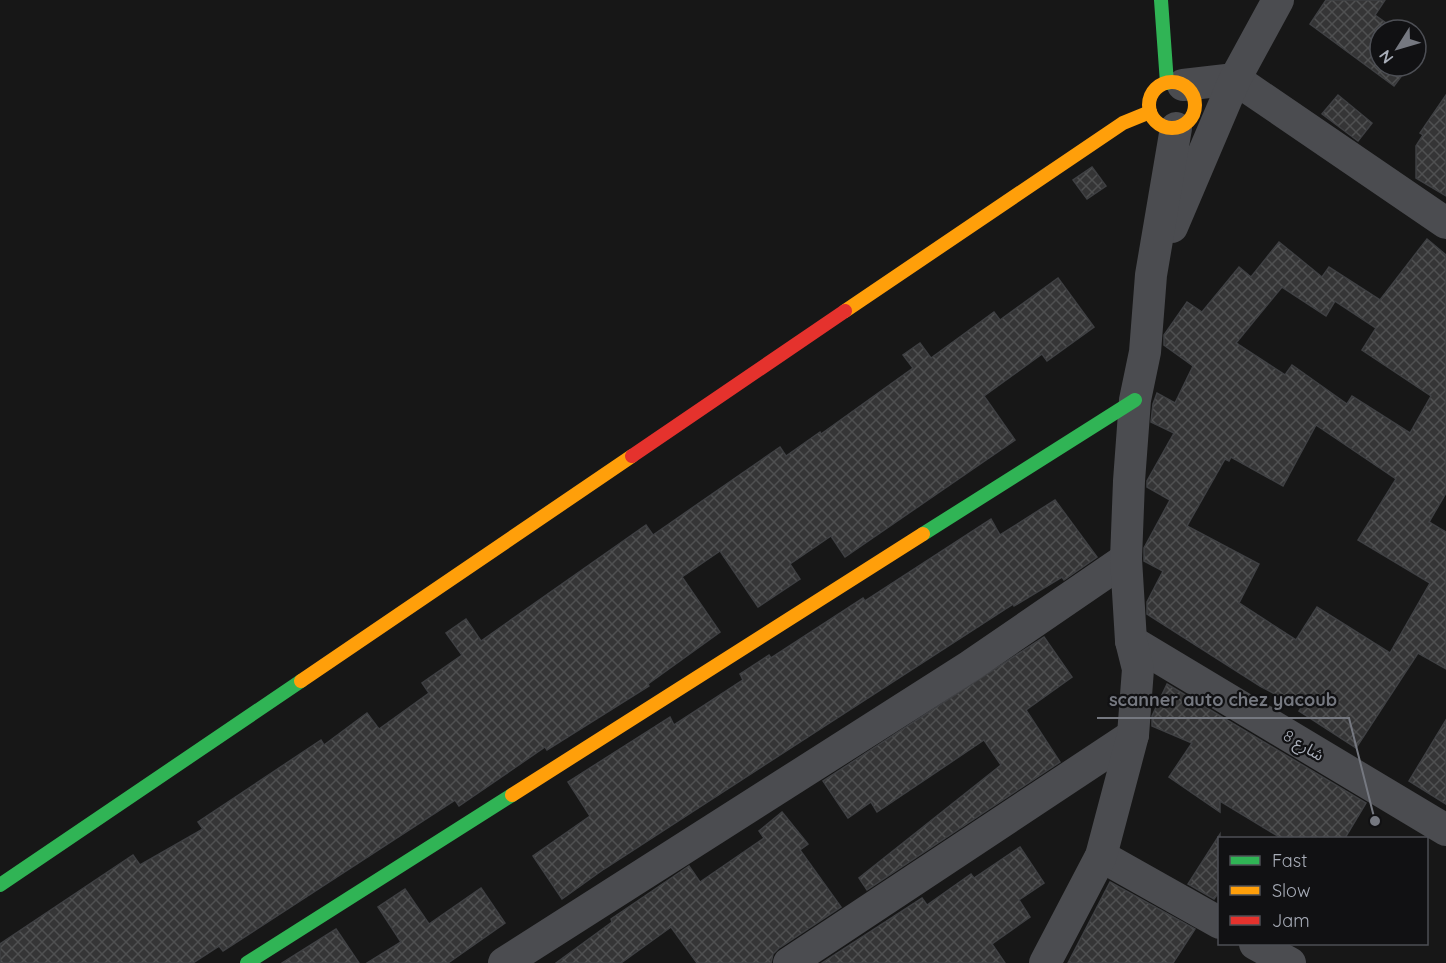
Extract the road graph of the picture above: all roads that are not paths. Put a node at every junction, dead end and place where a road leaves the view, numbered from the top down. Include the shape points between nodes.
1 (1161, 0) edge
2 (1278, 0) edge
3 (1235, 79) junction
4 (1175, 84) junction
5 (1150, 112) junction
6 (1176, 128) junction
7 (1446, 223) edge
8 (1151, 275) junction
9 (1135, 400) junction
10 (1126, 559) junction
11 (1131, 641) junction
12 (1133, 735) junction
13 (1446, 830) edge
14 (1101, 856) junction
15 (0, 885) edge
16 (1218, 922) edge
17 (1257, 945) edge
18 (247, 963) edge
19 (504, 963) edge
20 (789, 963) edge
21 (1045, 963) edge
22 (1290, 963) edge

1 - 4 street
2 - 3 street
3 - 4 street
3 - 7 street
3 - 8 street
4 - 5 street via 1154,90
4 - 6 street via 1194,97 1194,113 1184,126
5 - 6 street via 1160,126
5 - 15 street via 1114,129
6 - 8 street
8 - 9 street via 1145,352
9 - 10 street
9 - 18 street
10 - 11 street
10 - 19 street via 970,666
11 - 12 street via 1138,669
11 - 13 street, شارع 8
12 - 14 street
12 - 20 street
14 - 16 street
14 - 21 street
17 - 22 street

